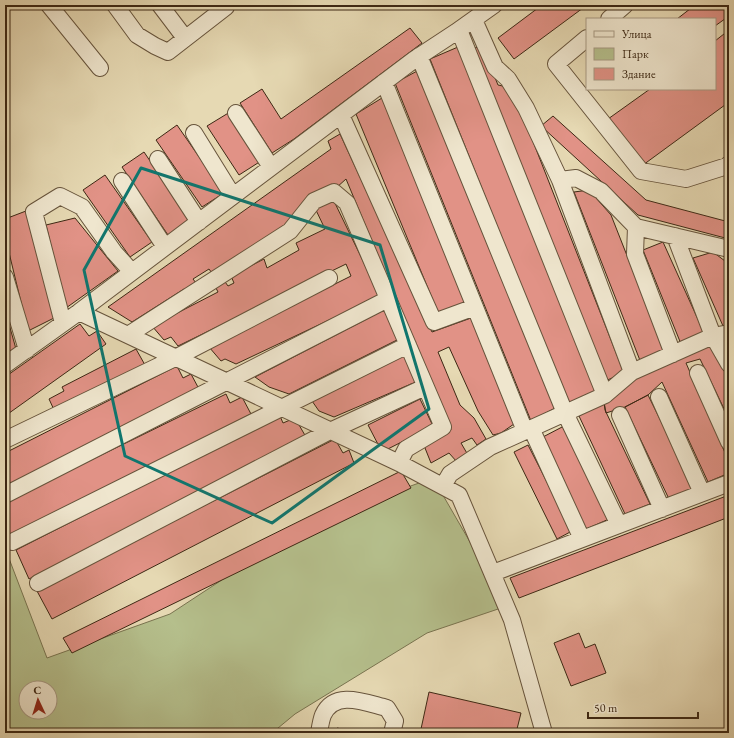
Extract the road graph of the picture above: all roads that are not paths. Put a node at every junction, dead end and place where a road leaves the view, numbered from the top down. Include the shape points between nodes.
1 (49, 5) edge
2 (115, 5) edge
3 (160, 5) edge
4 (225, 5) edge
5 (494, 5) edge
6 (625, 5) edge
7 (610, 18) edge
8 (474, 20) junction
9 (459, 30) junction
10 (186, 38) junction
11 (586, 39) edge
12 (419, 56) junction
13 (100, 68) dead end
14 (384, 82) junction
15 (236, 113) dead end
16 (341, 115) junction
17 (194, 133) dead end
18 (158, 160) dead end
19 (729, 164) edge
20 (271, 168) junction
21 (560, 180) junction
22 (122, 181) dead end
23 (234, 196) junction
24 (198, 222) junction
25 (636, 227) junction
26 (675, 236) junction
27 (165, 247) junction
28 (729, 249) edge
29 (132, 272) junction
30 (5, 277) edge
31 (329, 278) dead end
32 (388, 299) junction
33 (475, 307) junction
34 (79, 312) junction
35 (63, 324) junction
36 (729, 333) edge
37 (128, 335) junction
38 (713, 336) junction
39 (408, 345) junction
40 (26, 350) junction
41 (673, 354) junction
42 (176, 358) junction
43 (729, 364) edge
44 (5, 365) edge
45 (632, 372) junction
46 (698, 374) dead end
47 (226, 382) junction
48 (425, 387) junction
49 (605, 395) junction
50 (659, 396) dead end
51 (281, 408) junction
52 (565, 413) junction
53 (620, 416) dead end
54 (528, 430) junction
55 (330, 431) junction
56 (5, 440) edge
57 (729, 442) edge
58 (398, 463) junction
59 (729, 483) edge
60 (442, 486) junction
61 (702, 493) junction
62 (5, 495) edge
63 (662, 509) junction
64 (619, 525) junction
65 (582, 539) junction
66 (12, 542) dead end
67 (492, 573) junction
68 (38, 583) dead end
69 (319, 733) edge
70 (392, 733) edge
71 (544, 733) edge

1 - 13 lane
2 - 10 lane via 137,35 168,52
3 - 10 lane
4 - 10 lane via 226,7
5 - 8 lane
6 - 7 lane
8 - 9 lane
8 - 21 lane via 495,68 508,79 526,108
9 - 12 lane
9 - 49 lane
11 - 19 lane via 556,64 641,171 686,179
12 - 14 lane
12 - 52 lane
14 - 16 lane
14 - 33 lane
15 - 20 lane
16 - 20 lane
16 - 33 lane via 434,322
17 - 23 lane
18 - 24 lane
20 - 23 lane
21 - 25 lane via 576,178 601,191
21 - 45 lane
22 - 27 lane
23 - 24 lane
24 - 27 lane
25 - 26 lane
25 - 41 lane via 635,254
26 - 28 lane
26 - 38 lane
27 - 29 lane
29 - 34 lane
29 - 35 lane via 114,252 82,207 60,196 34,212
30 - 40 lane
31 - 42 lane
32 - 37 lane via 347,203 334,192 314,201 290,231
32 - 39 lane
32 - 47 lane
33 - 54 lane
34 - 35 lane
34 - 37 lane
35 - 40 lane
36 - 38 lane
37 - 42 lane
38 - 41 lane
38 - 43 lane
39 - 48 lane
39 - 51 lane
40 - 44 lane
41 - 45 lane
42 - 47 lane
42 - 56 lane
45 - 49 lane
46 - 57 lane
47 - 51 lane
47 - 62 lane
48 - 55 lane
48 - 58 lane via 443,427 406,449
49 - 52 lane
50 - 61 lane
51 - 55 lane
51 - 66 lane
52 - 54 lane
52 - 64 lane
53 - 63 lane
54 - 60 lane via 490,447 450,474
54 - 65 lane
55 - 58 lane
55 - 68 lane
58 - 60 lane
59 - 61 lane
60 - 67 lane via 459,495
61 - 63 lane
63 - 64 lane
64 - 65 lane
65 - 67 lane
67 - 71 lane via 512,620
69 - 70 lane via 323,714 334,702 347,699 387,708 395,722

